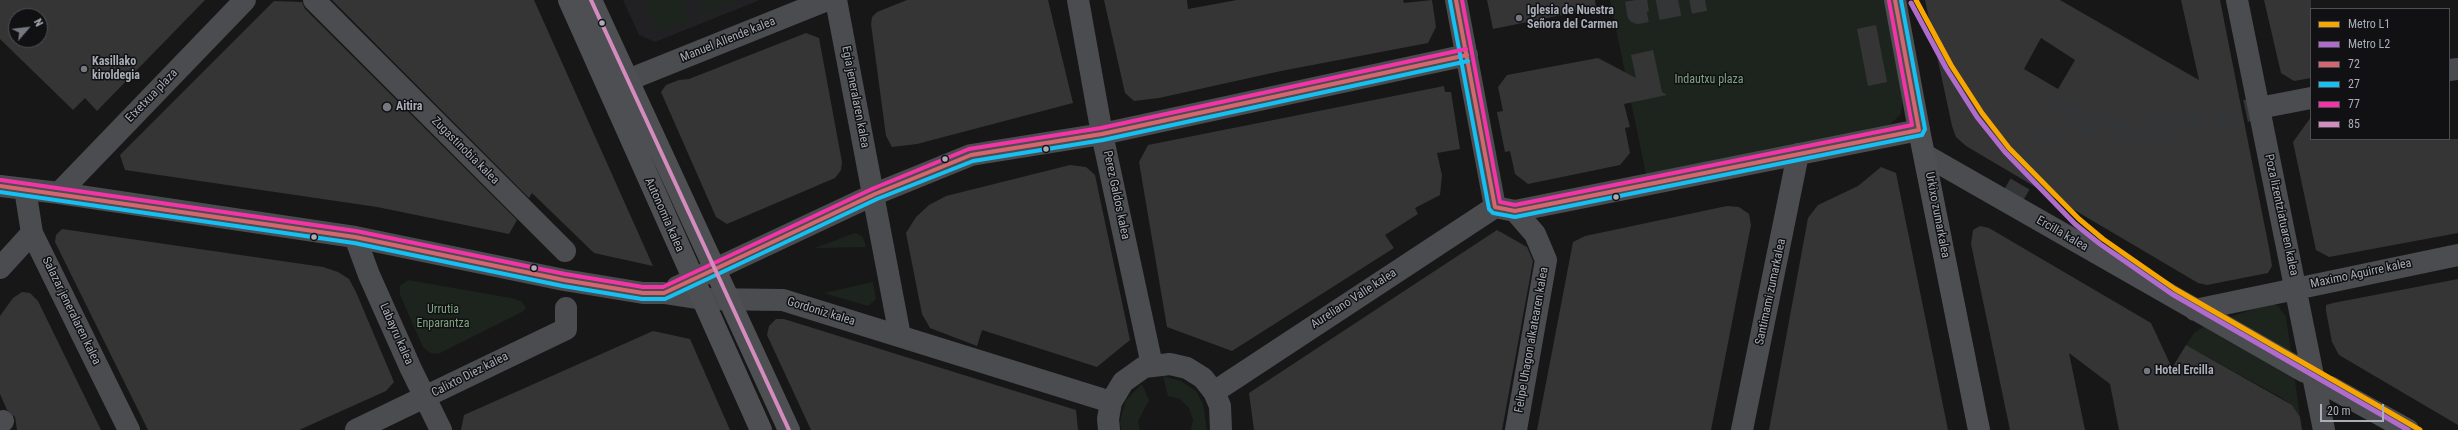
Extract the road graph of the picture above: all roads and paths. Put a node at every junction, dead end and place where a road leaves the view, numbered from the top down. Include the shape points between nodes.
1 (245, 0) edge
2 (314, 0) edge
3 (569, 0) edge
4 (591, 0) edge
5 (1078, 0) edge
6 (1456, 0) edge
7 (1895, 0) edge
8 (2237, 0) edge
9 (829, 1) edge
10 (1467, 56) junction
11 (628, 80) junction
12 (2310, 98) edge
13 (2259, 108) junction
14 (1918, 130) junction
15 (1102, 134) junction
16 (1798, 154) junction
17 (1925, 155) junction
18 (0, 186) edge
19 (24, 189) junction
20 (59, 193) junction
21 (875, 194) junction
22 (1505, 209) junction
23 (32, 234) junction
24 (355, 237) junction
25 (565, 251) dead end
26 (2458, 255) edge
27 (0, 268) edge
28 (713, 270) junction
29 (693, 279) junction
30 (2296, 287) junction
31 (664, 293) junction
32 (703, 299) junction
33 (728, 299) junction
34 (566, 308) dead end
35 (2195, 310) junction
36 (900, 336) junction
37 (1152, 365) junction
38 (2305, 372) dead end
39 (2330, 387) dead end
40 (1214, 392) junction
41 (426, 398) junction
42 (1111, 402) junction
43 (129, 430) edge
44 (356, 430) edge
45 (441, 430) edge
46 (761, 430) edge
47 (789, 430) edge
48 (1109, 430) edge
49 (1221, 430) edge
50 (1516, 430) edge
51 (1742, 430) edge
52 (1979, 430) edge
53 (2324, 430) edge
54 (2408, 430) edge

1 - 20 street, Etxetxua plaza
2 - 25 street, Zugastinobia kalea
3 - 29 main road, Autonomia kalea
4 - 11 main road, Autonomia kalea
5 - 15 street, Perez Galdos kalea
6 - 10 street
7 - 14 main road, Urkixo zumarkalea
8 - 13 street, Poza lizentziatuaren kalea
9 - 11 street, Manuel Allende kalea
9 - 21 street, Egia jeneralaren kalea
10 - 15 street
10 - 22 street
11 - 28 main road, Autonomia kalea
12 - 13 street
13 - 30 street, Poza lizentziatuaren kalea
14 - 16 street
14 - 17 main road, Urkixo zumarkalea
15 - 21 street via 970,155
15 - 37 street, Perez Galdos kalea
16 - 22 street
16 - 51 street, Santimami zumarkalea
17 - 35 street, Ercilla kalea
17 - 52 main road, Urkixo zumarkalea
18 - 19 street, Gordoniz kalea
19 - 20 street, Gordoniz kalea
19 - 23 street, Salazar jeneralaren kalea
20 - 24 street, Gordoniz kalea
21 - 28 street
21 - 36 street, Egia jeneralaren kalea
22 - 40 street, Aureliano Valle kalea
22 - 50 street, Felipe Uhagon alkatearen kalea via 1535,234 1546,260
23 - 27 street
23 - 43 street, Salazar jeneralaren kalea
24 - 31 street, Gordoniz kalea via 564,280 643,293
24 - 41 street, Labayru kalea via 369,275
26 - 30 street, Maximo Aguirre kalea
28 - 29 street
28 - 33 main road, Autonomia kalea
29 - 31 street
29 - 32 main road, Autonomia kalea
30 - 35 street, Maximo Aguirre kalea
30 - 53 street, Poza lizentziatuaren kalea
31 - 32 street, Gordoniz kalea
32 - 33 street, Gordoniz kalea
32 - 46 main road, Autonomia kalea
33 - 36 street, Gordoniz kalea via 783,300
33 - 47 main road, Autonomia kalea
34 - 41 street, Calixto Diez kalea via 566,329
35 - 38 street, Ercilla kalea
36 - 42 street, Gordoniz kalea
37 - 40 street via 1170,364 1187,368 1203,378
37 - 42 street via 1127,378
39 - 54 street
40 - 49 street via 1220,406
41 - 44 street, Calixto Diez kalea
41 - 45 street, Labayru kalea
42 - 48 street

